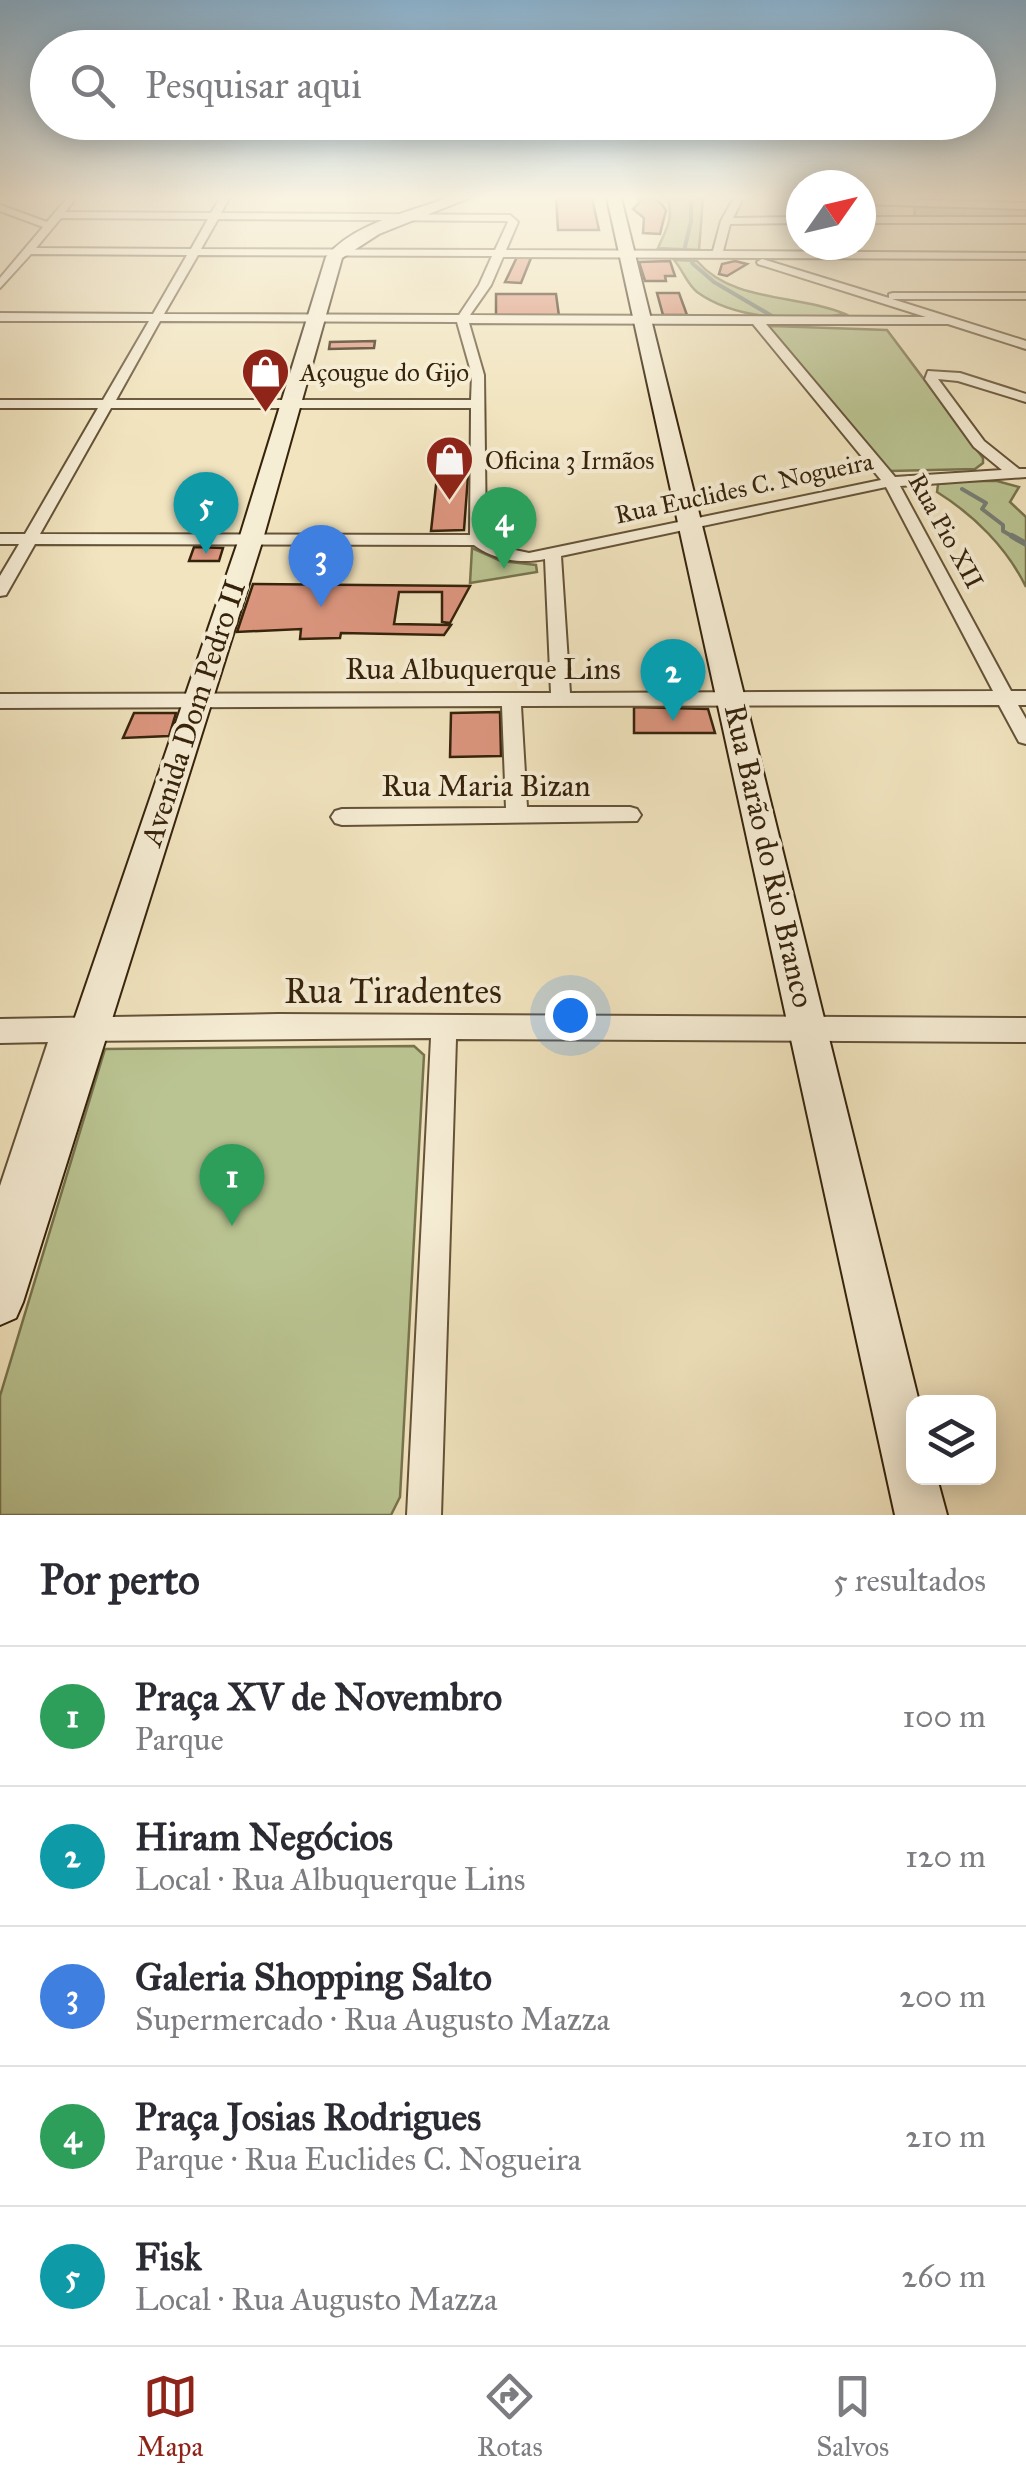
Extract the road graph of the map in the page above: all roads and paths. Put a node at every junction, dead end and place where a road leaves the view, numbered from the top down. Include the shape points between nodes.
1 (184, 269) edge
2 (332, 269) edge
3 (492, 269) edge
4 (629, 269) edge
5 (783, 269) edge
6 (873, 296) junction
7 (1026, 296) edge
8 (0, 316) edge
9 (157, 318) junction
10 (643, 319) junction
11 (315, 320) junction
12 (462, 320) junction
13 (757, 321) junction
14 (947, 321) junction
15 (1026, 345) edge
16 (1026, 398) edge
17 (289, 403) junction
18 (0, 404) edge
19 (107, 404) junction
20 (479, 404) junction
21 (1021, 473) edge
22 (891, 482) junction
23 (693, 524) junction
24 (0, 539) edge
25 (32, 539) junction
26 (251, 539) junction
27 (478, 540) junction
28 (553, 554) junction
29 (0, 590) edge
30 (562, 698) junction
31 (733, 698) junction
32 (1016, 698) edge
33 (511, 699) junction
34 (0, 701) edge
35 (196, 703) junction
36 (1026, 737) edge
37 (517, 814) junction
38 (630, 815) dead end
39 (342, 817) dead end
40 (444, 1026) junction
41 (809, 1030) junction
42 (1026, 1030) edge
43 (0, 1032) edge
44 (75, 1032) junction
45 (0, 1228) edge
46 (0, 1302) edge
47 (424, 1515) edge
48 (921, 1515) edge

1 - 9 street
2 - 11 main road, Avenida Dom Pedro II
3 - 12 street
4 - 10 main road, Rua Barão do Rio Branco
5 - 6 street
6 - 7 street
6 - 14 street
8 - 9 street
9 - 11 street
9 - 19 street
10 - 12 street
10 - 13 street
10 - 23 main road, Rua Barão do Rio Branco
11 - 12 street
11 - 17 main road, Avenida Dom Pedro II
12 - 20 street
13 - 14 street
13 - 22 street, Rua Pio XII
14 - 15 street
16 - 21 street via 960,377 931,379 979,444
17 - 19 street
17 - 20 street
17 - 26 main road, Avenida Dom Pedro II
18 - 19 street
19 - 25 street
20 - 27 street
21 - 22 street, Rua Euclides C. Nogueira
22 - 23 street, Rua Euclides C. Nogueira
22 - 32 street, Rua Pio XII
23 - 28 street, Rua Euclides C. Nogueira
23 - 31 main road, Rua Barão do Rio Branco
24 - 25 street, Rua Euclides C. Nogueira
25 - 26 street, Rua Euclides C. Nogueira
25 - 29 street
26 - 27 street, Rua Euclides C. Nogueira
26 - 35 main road, Avenida Dom Pedro II
27 - 28 street, Rua Euclides C. Nogueira via 506,555
28 - 30 street
30 - 31 street, Rua Albuquerque Lins
30 - 33 street, Rua Albuquerque Lins
31 - 32 street, Rua Albuquerque Lins
31 - 41 main road, Rua Barão do Rio Branco
32 - 36 street, Rua Pio XII
33 - 35 street, Rua Albuquerque Lins
33 - 37 street
34 - 35 street, Rua Albuquerque Lins
35 - 44 main road, Avenida Dom Pedro II
37 - 38 street, Rua Maria Bizan
37 - 39 street, Rua Maria Bizan
40 - 41 street, Rua Tiradentes
40 - 44 street, Rua Tiradentes
40 - 47 street
41 - 42 street, Rua Tiradentes
41 - 48 main road, Rua Barão do Rio Branco
43 - 44 street, Rua Tiradentes
44 - 45 street
44 - 46 main road, Avenida Dom Pedro II

